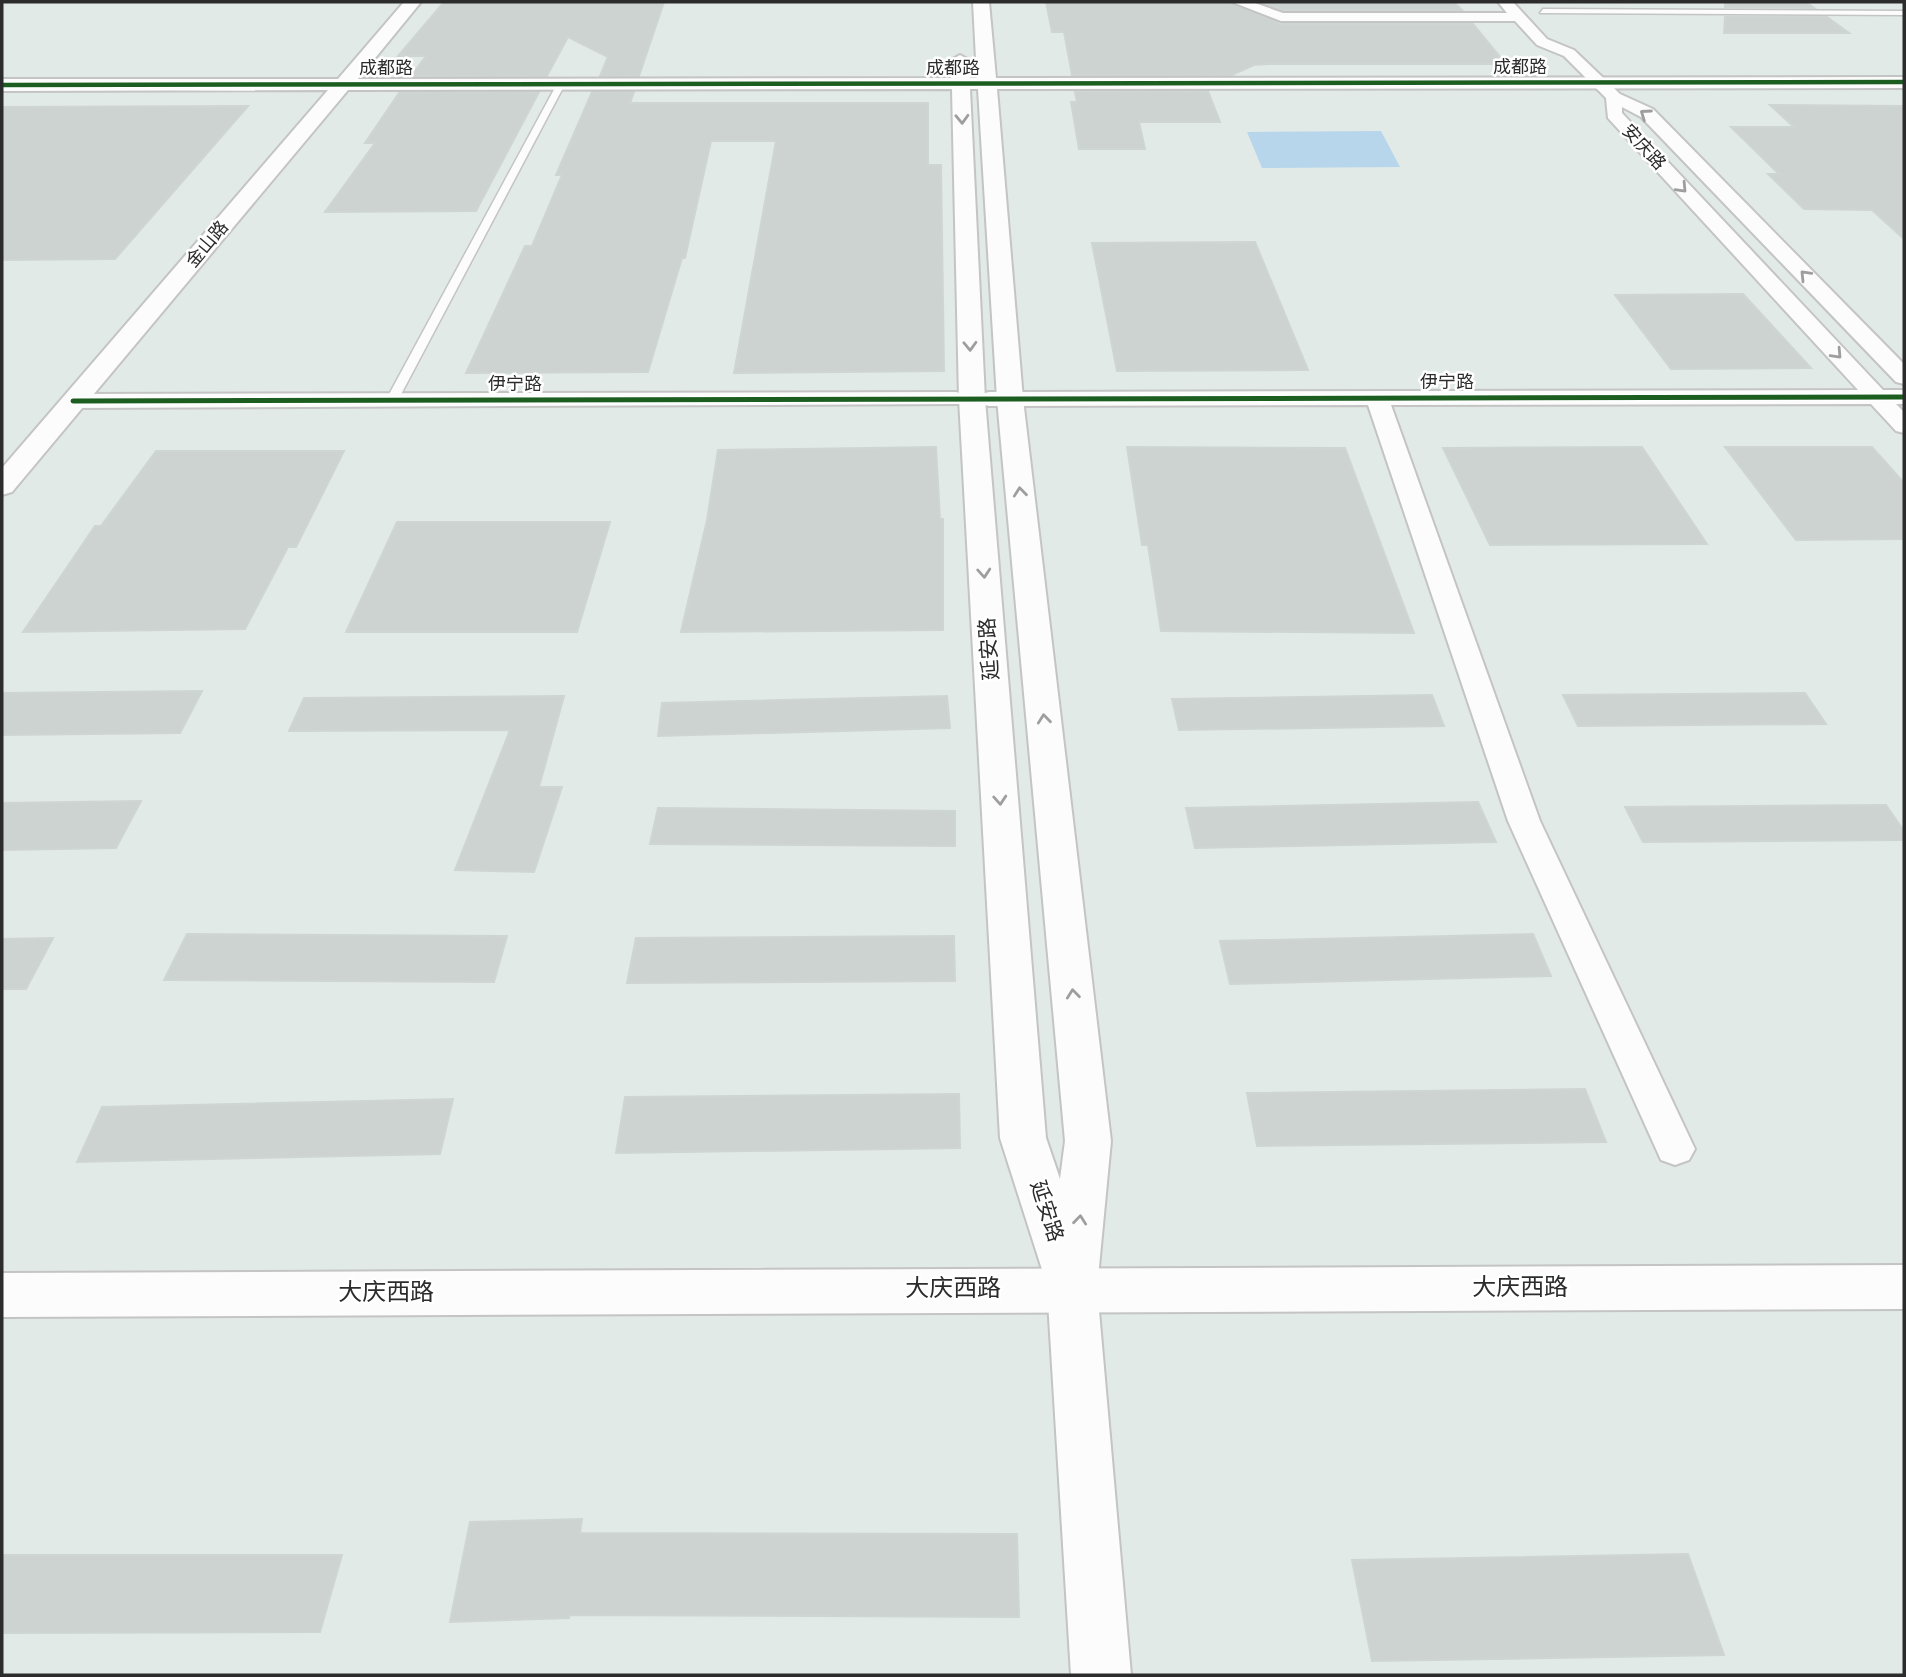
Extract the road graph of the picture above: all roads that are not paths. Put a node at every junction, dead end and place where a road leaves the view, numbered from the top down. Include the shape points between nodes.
1 (413, 2) edge
2 (958, 2) edge
3 (981, 2) edge
4 (1239, 2) edge
5 (1505, 2) edge
6 (1539, 6) edge
7 (1904, 13) edge
8 (1519, 17) junction
9 (1569, 53) junction
10 (1599, 82) junction
11 (1904, 82) edge
12 (344, 84) junction
13 (561, 84) junction
14 (974, 84) junction
15 (2, 85) edge
16 (1614, 97) junction
17 (1904, 377) edge
18 (1877, 397) junction
19 (1904, 397) edge
20 (1377, 398) junction
21 (956, 399) dead end
22 (999, 399) junction
23 (392, 400) junction
24 (73, 401) junction
25 (1904, 426) edge
26 (2, 486) edge
27 (1675, 1149) dead end
28 (1904, 1286) edge
29 (1072, 1288) junction
30 (2, 1295) edge
31 (1101, 1675) edge

1 - 12 street, 金山路
2 - 14 street, 延安路
3 - 14 street, 延安路
4 - 8 street via 1281,17
5 - 8 street
6 - 7 lane
6 - 9 street via 1573,41
8 - 9 street via 1542,42
9 - 10 street
10 - 11 street, 成都路
10 - 14 street, 成都路
10 - 16 street
12 - 13 street, 成都路
12 - 15 street, 成都路
12 - 24 street, 金山路
13 - 14 street, 成都路
13 - 23 lane
14 - 22 street, 延安路
14 -> 29 street, 延安路 via 972,399 1023,1138
17 -> 16 street, 安庆路 via 1647,113
16 -> 18 street, 安庆路 via 1614,114
18 - 19 street, 伊宁路
18 - 20 street, 伊宁路
18 - 25 street, 安庆路
20 - 22 street, 伊宁路
20 - 27 street via 1524,821
21 - 23 street, 伊宁路
29 -> 22 street, 延安路 via 1088,1141
23 - 24 street, 伊宁路
24 - 26 street, 金山路
28 - 29 street, 大庆西路
29 - 30 street, 大庆西路
29 - 31 street, 延安路

